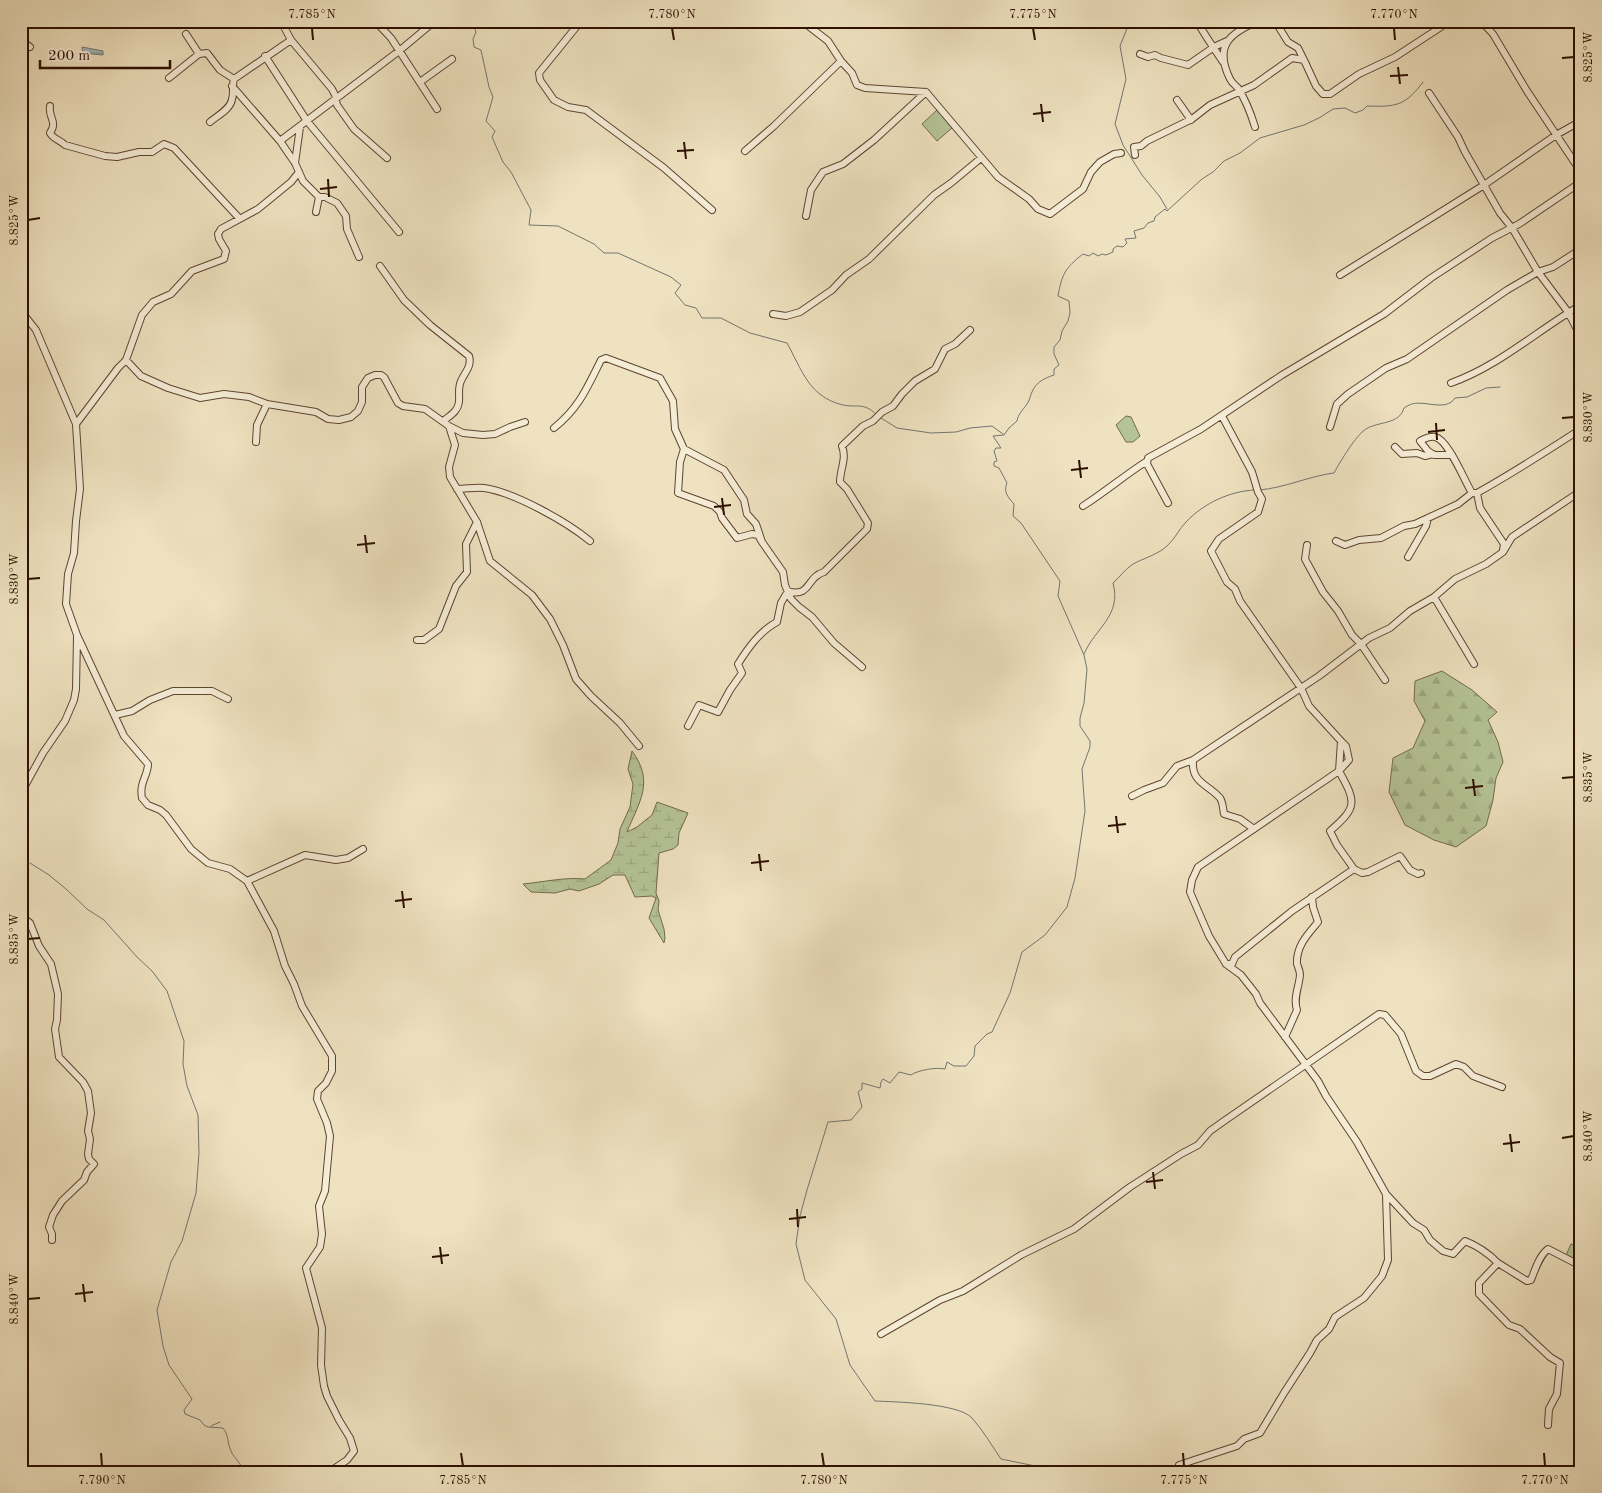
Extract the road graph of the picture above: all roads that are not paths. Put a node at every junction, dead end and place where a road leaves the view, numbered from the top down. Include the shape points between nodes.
1 (281, 21) edge
2 (375, 21) edge
3 (435, 21) edge
4 (581, 21) edge
5 (802, 21) edge
6 (1197, 21) edge
7 (1259, 21) edge
8 (1275, 21) edge
9 (1450, 21) edge
10 (1481, 21) edge
11 (186, 34) dead end
12 (21, 40) edge
13 (290, 40) junction
14 (1227, 41) junction
15 (30, 47) dead end
16 (1214, 47) junction
17 (399, 51) junction
18 (199, 54) junction
19 (1140, 54) dead end
20 (265, 56) junction
21 (452, 59) dead end
22 (1304, 60) junction
23 (841, 61) junction
24 (1226, 66) junction
25 (169, 78) dead end
26 (420, 82) junction
27 (233, 83) junction
28 (926, 92) junction
29 (1240, 92) junction
30 (1429, 93) dead end
31 (335, 100) junction
32 (1177, 100) dead end
33 (50, 106) dead end
34 (436, 109) dead end
35 (1191, 120) junction
36 (308, 121) junction
37 (1581, 121) edge
38 (210, 122) dead end
39 (300, 127) junction
40 (1255, 127) dead end
41 (1556, 136) junction
42 (280, 141) junction
43 (746, 151) dead end
44 (1122, 154) dead end
45 (1135, 155) dead end
46 (387, 158) dead end
47 (981, 158) junction
48 (295, 163) junction
49 (299, 172) junction
50 (1581, 172) edge
51 (1581, 182) edge
52 (1484, 185) junction
53 (319, 197) junction
54 (712, 210) dead end
55 (316, 212) dead end
56 (806, 216) dead end
57 (239, 218) junction
58 (1512, 228) junction
59 (399, 232) dead end
60 (1581, 249) edge
61 (359, 257) dead end
62 (380, 266) dead end
63 (1538, 272) junction
64 (1340, 275) dead end
65 (1581, 305) edge
66 (21, 311) edge
67 (1568, 312) junction
68 (773, 314) dead end
69 (970, 330) dead end
70 (1581, 337) edge
71 (126, 360) junction
72 (1451, 382) dead end
73 (267, 404) junction
74 (1222, 416) junction
75 (443, 421) junction
76 (526, 422) dead end
77 (76, 424) junction
78 (449, 426) junction
79 (1330, 427) dead end
80 (554, 428) dead end
81 (1581, 429) edge
82 (256, 442) dead end
83 (1395, 447) dead end
84 (684, 449) junction
85 (1433, 454) junction
86 (1452, 455) junction
87 (1147, 461) junction
88 (457, 489) junction
89 (1581, 491) edge
90 (1475, 493) junction
91 (1168, 503) dead end
92 (1083, 506) dead end
93 (1428, 518) junction
94 (477, 522) junction
95 (590, 541) dead end
96 (1336, 541) dead end
97 (762, 542) junction
98 (1307, 545) dead end
99 (1503, 552) junction
100 (1408, 556) dead end
101 (788, 591) junction
102 (1434, 597) junction
103 (77, 635) junction
104 (416, 640) dead end
105 (1361, 644) junction
106 (1474, 664) dead end
107 (862, 667) dead end
108 (1385, 680) dead end
109 (1302, 688) junction
110 (228, 699) dead end
111 (114, 715) junction
112 (688, 726) dead end
113 (639, 746) dead end
114 (1192, 760) junction
115 (1339, 771) junction
116 (21, 793) edge
117 (1132, 796) dead end
118 (1254, 829) junction
119 (363, 849) dead end
120 (1354, 869) junction
121 (1421, 873) dead end
122 (247, 881) junction
123 (1312, 897) junction
124 (21, 916) edge
125 (1226, 964) junction
126 (1284, 1038) junction
127 (1304, 1065) junction
128 (1502, 1087) dead end
129 (1386, 1194) junction
130 (52, 1240) dead end
131 (1498, 1263) junction
132 (1581, 1266) edge
133 (881, 1334) dead end
134 (1548, 1424) dead end
135 (1179, 1465) dead end
136 (329, 1472) edge

1 - 13 street
2 - 17 street via 392,38
3 - 17 street
4 - 54 street via 539,73 540,80 554,100 568,107 586,110 664,168
5 - 23 street via 828,40
6 - 16 street
7 - 14 street via 1244,27
8 - 22 street
9 - 22 street via 1330,94 1323,94 1316,86
10 - 41 street via 1493,34
11 - 18 street
12 - 15 street
13 - 20 street
13 - 31 street via 332,89
14 - 16 street
14 - 24 street via 1223,52
16 - 19 street via 1188,65 1155,54 1148,57
16 - 24 street
17 - 26 street
17 - 31 street
18 - 25 street
18 - 27 street via 207,53
20 - 27 street
20 - 36 street
21 - 26 street
22 - 29 street via 1292,58
23 - 28 street via 857,85 865,88
23 - 43 street
24 - 29 street via 1231,81
26 - 34 street
27 - 38 street via 230,106
27 - 42 street
28 - 47 street
28 - 56 street via 843,164 823,172 811,190
29 - 35 street via 1210,105
29 - 40 street
30 - 52 street
31 - 36 street
31 - 46 street via 354,129
32 - 35 street
33 - 57 street via 49,113 54,122 50,133 65,145 117,157 152,152 164,144 174,148
35 - 45 street via 1134,148
36 - 39 street
36 - 59 street
37 - 41 street
39 - 42 street
39 - 48 street
41 - 50 street
41 - 52 street
42 - 48 street
44 - 47 street via 1114,154 1100,162 1083,189 1050,214 1038,209 998,178
47 - 68 street via 934,195 832,290 800,312 786,316
48 - 49 street
49 - 53 street
49 - 57 street via 258,210
51 - 58 street
52 - 58 street
52 - 64 street
53 - 55 street
53 - 61 street via 337,203 346,216 347,229
57 - 71 street via 218,234 226,252 224,259 192,271 171,294 153,302 142,316
58 - 63 street
58 - 74 street via 1431,278 1384,314 1282,375
60 - 63 street via 1553,267
62 - 75 street via 404,300 469,356 468,370 460,381 460,403 455,412
63 - 67 street
63 - 79 street via 1348,394 1338,404
65 - 67 street
66 - 77 street via 36,330
67 - 70 street
67 - 72 street via 1485,367
69 - 101 street via 945,349 935,369 915,381 893,406 863,426 842,446 844,466 840,482 868,523 867,529 824,572 817,574 805,591
71 - 73 street via 141,376 200,398 224,394 249,397
71 - 77 street
73 - 75 street via 316,412 328,419 351,417 362,402 362,387 368,378 381,375 398,403 425,409
73 - 82 street via 256,425
74 - 87 street
74 - 109 street via 1252,472 1262,499 1258,512 1219,539 1211,551 1227,582
75 - 78 street
76 - 78 street via 495,434 483,435 463,433
77 - 103 street via 80,489 66,604
78 - 88 street via 455,445 449,467 450,477
80 - 84 street via 579,403 601,360 606,358 660,378 673,400 675,429
81 - 90 street
83 - 85 street via 1402,454
84 - 97 street via 724,470 744,500 747,514 756,524
84 - 97 street via 678,493 714,506 737,538 752,534 758,535
85 - 86 street
85 - 86 street via 1420,441 1435,437
86 - 90 street via 1466,484
87 - 91 street
87 - 92 street
88 - 94 street
88 - 95 street via 482,488 504,493 552,516
89 - 99 street via 1512,537
90 - 93 street
90 - 99 street via 1480,508 1504,544
93 - 96 street via 1381,538 1345,545
93 - 100 street
94 - 104 street via 466,544 467,572 456,586 439,630 424,640
94 - 113 street via 490,561 532,595 550,619 576,679
97 - 101 street via 783,572
98 - 105 street via 1306,559 1323,592 1352,636
99 - 102 street via 1455,579
101 - 107 street via 791,599 812,617 834,644
101 - 112 street via 781,603 777,622 746,650 738,664 742,673 718,712 699,705
102 - 105 street
102 - 106 street
103 - 111 street
103 - 116 street via 74,700 65,721
105 - 108 street
105 - 109 street
109 - 114 street
109 - 115 street via 1309,706 1341,742
110 - 111 street via 212,691 173,691 132,711
111 - 122 street via 124,736 148,764 148,772 142,781 142,798 166,815 191,849 208,863 230,868
114 - 117 street via 1178,766 1163,783
114 - 118 street via 1197,779 1221,799 1224,814 1240,819
115 - 118 street
115 - 120 street via 1351,793 1352,805 1343,820 1330,831
118 - 125 street via 1198,867 1192,880 1190,892 1209,936
119 - 122 street via 348,858 336,860 305,855
120 - 121 street via 1368,872 1400,856 1410,870
120 - 123 street
122 - 136 street via 274,931 302,1006 332,1056 332,1071 318,1091 317,1099 330,1136 325,1191 319,1206 322,1234 320,1247 306,1268 322,1328 320,1365 324,1386 354,1451
123 - 125 street via 1235,957 1232,964
123 - 126 street via 1318,922 1300,945 1297,1010
124 - 130 street via 30,923 51,964 58,994 55,1029 59,1057 83,1082 88,1091 91,1113 88,1154 94,1164 53,1215 49,1227
125 - 126 street via 1256,994
126 - 127 street
127 - 128 street via 1379,1014 1385,1015 1401,1034 1416,1071 1424,1076 1456,1064 1473,1076
127 - 129 street via 1357,1142
127 - 133 street via 1210,1131 1198,1145 1130,1187 1074,1229
129 - 131 street via 1443,1251 1453,1254 1465,1241
129 - 135 street via 1388,1260 1382,1276 1364,1298 1335,1317 1329,1329 1316,1340 1260,1433 1244,1439 1237,1446
131 - 132 street via 1527,1281 1531,1280 1544,1251 1548,1249
131 - 134 street via 1479,1283 1479,1294 1508,1325 1520,1329 1560,1364 1557,1394 1549,1409

